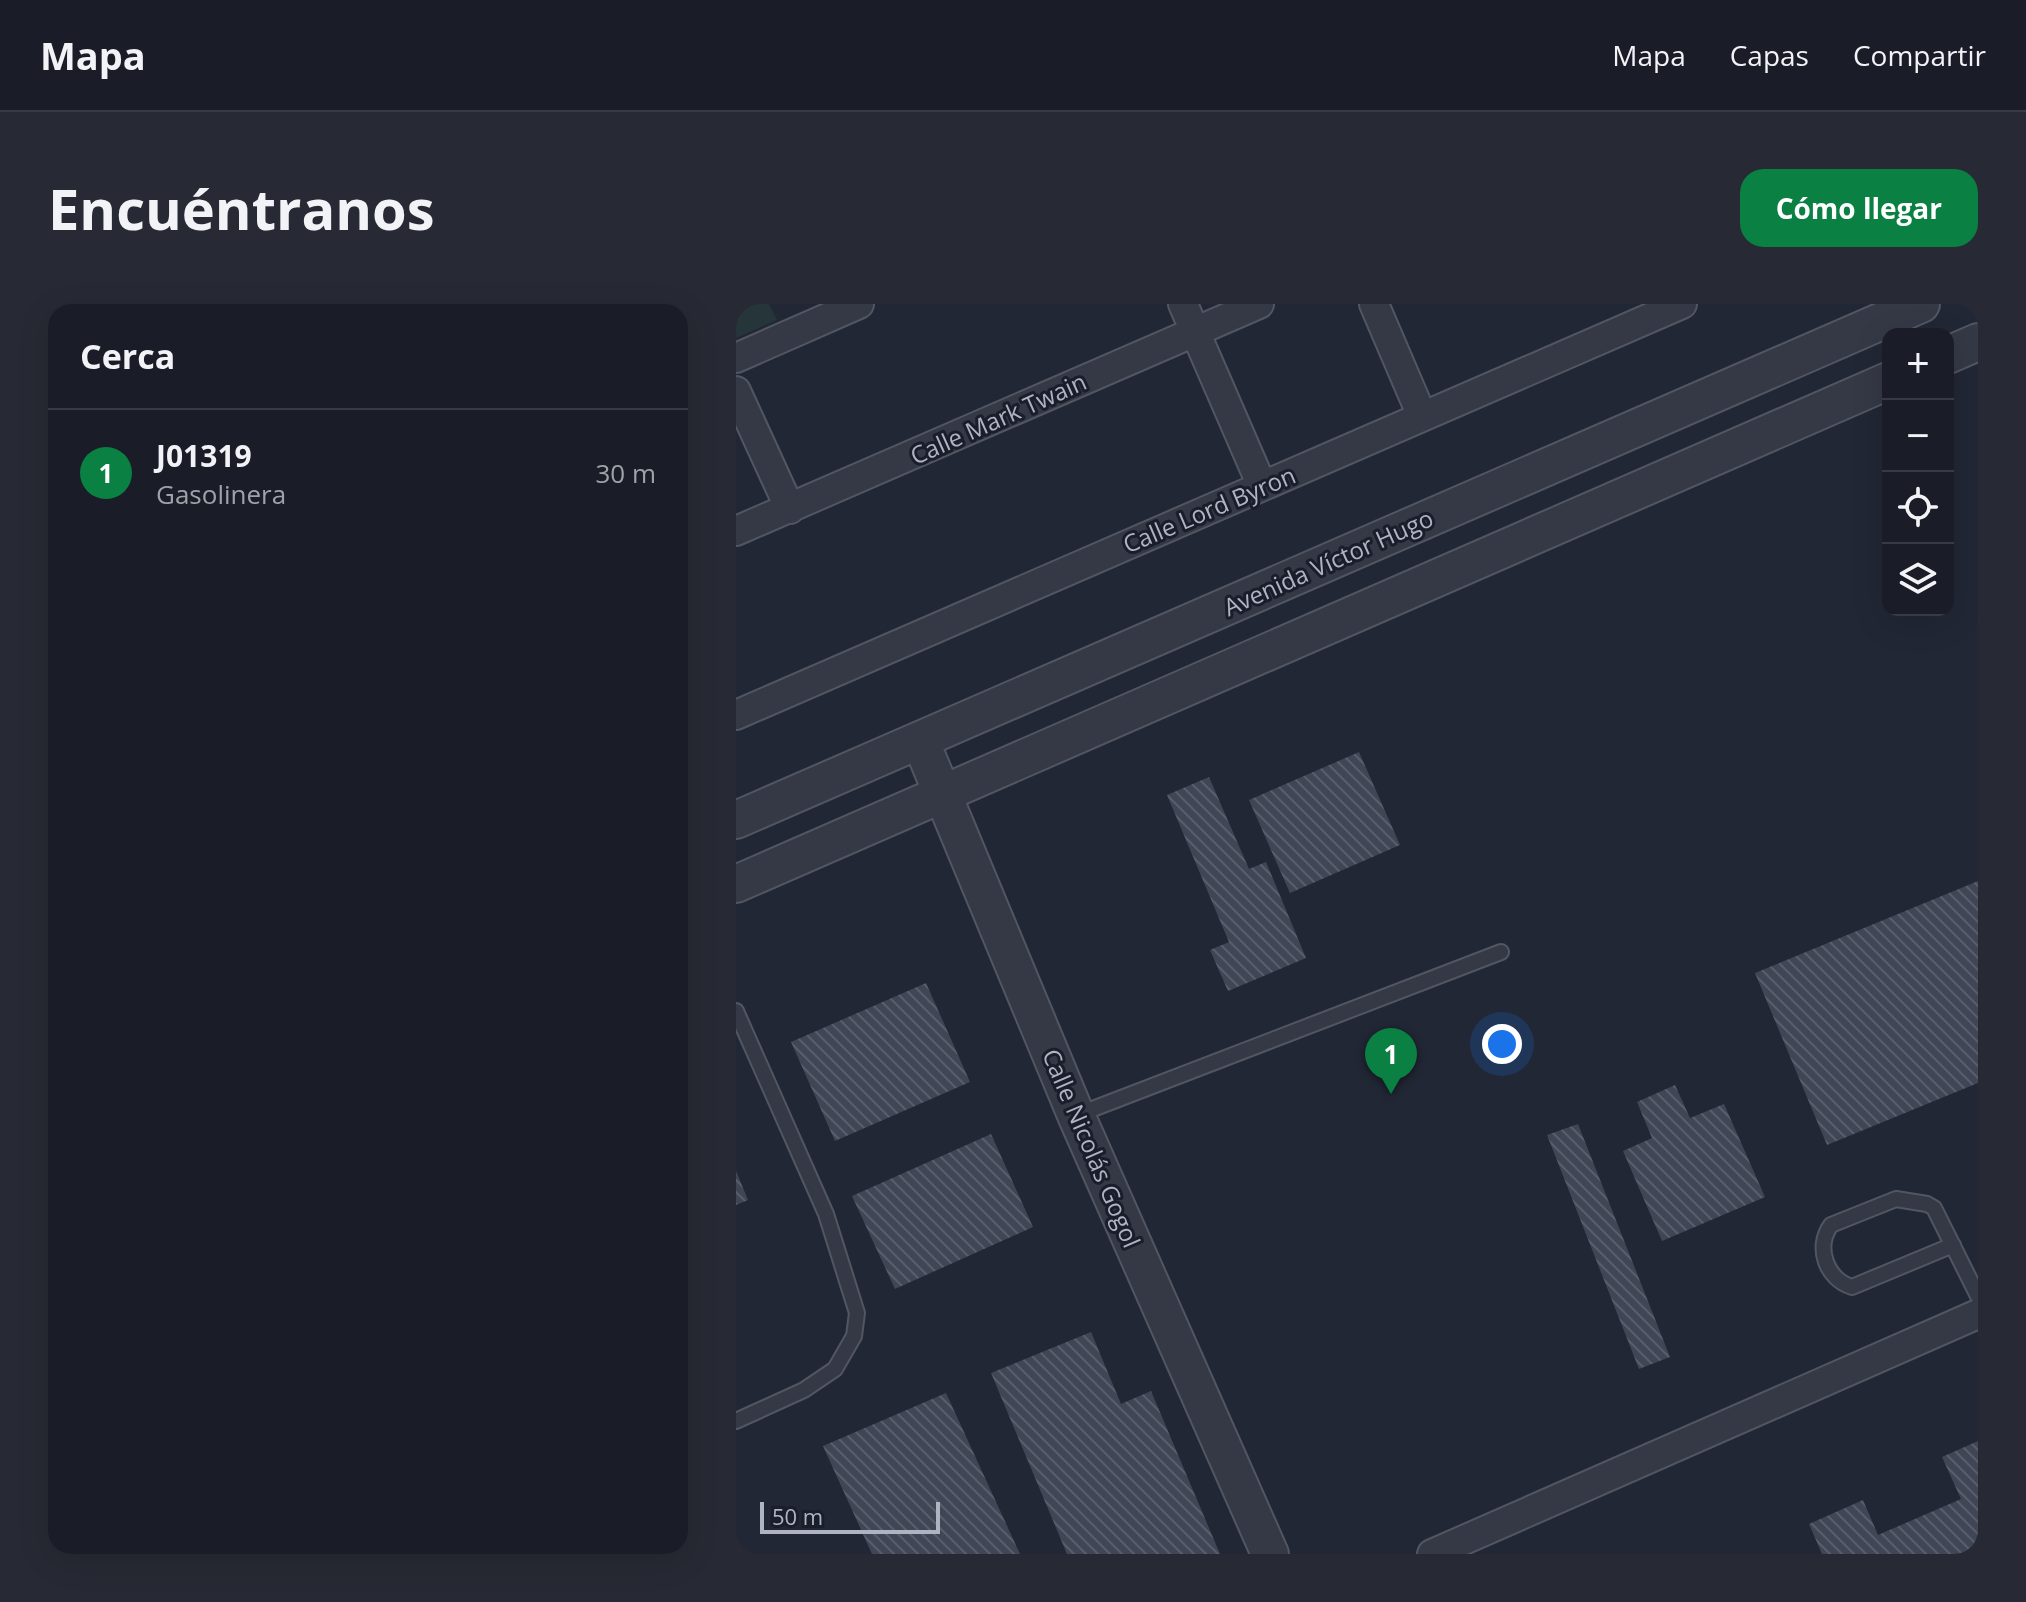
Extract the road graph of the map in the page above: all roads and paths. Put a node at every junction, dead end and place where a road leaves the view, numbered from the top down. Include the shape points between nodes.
1 (859, 304) edge
2 (1183, 304) edge
3 (1259, 304) edge
4 (1374, 304) edge
5 (1682, 304) edge
6 (1921, 304) edge
7 (1195, 332) junction
8 (1978, 342) edge
9 (1954, 352) edge
10 (736, 358) edge
11 (1882, 384) edge
12 (736, 391) edge
13 (1422, 416) junction
14 (1262, 486) junction
15 (790, 509) junction
16 (736, 531) edge
17 (736, 715) edge
18 (920, 740) junction
19 (942, 795) junction
20 (736, 820) edge
21 (736, 884) edge
22 (1501, 952) dead end
23 (736, 1011) edge
24 (1076, 1115) junction
25 (1953, 1245) junction
26 (1978, 1296) edge
27 (1978, 1314) edge
28 (736, 1421) edge
29 (1270, 1554) edge
30 (1432, 1554) edge

1 - 10 street
2 - 7 street
3 - 7 street, Calle Mark Twain
4 - 13 street
5 - 13 street, Calle Lord Byron
6 - 18 street, Avenida Víctor Hugo
7 - 14 street
7 - 15 street, Calle Mark Twain
8 - 9 street
11 - 19 street
12 - 15 street
13 - 14 street, Calle Lord Byron
14 - 17 street, Calle Lord Byron
15 - 16 street, Calle Mark Twain
18 - 19 street, Calle Nicolás Gogol
18 - 20 street, Avenida Víctor Hugo
19 - 21 street
19 - 24 street, Calle Nicolás Gogol
22 - 24 lane
23 - 28 lane via 826,1214 857,1313 854,1336 835,1369 804,1390
24 - 29 street, Calle Nicolás Gogol
25 - 25 lane via 1934,1208 1912,1199 1896,1199 1831,1225 1823,1242 1833,1275 1852,1287
25 - 26 lane
27 - 30 street

